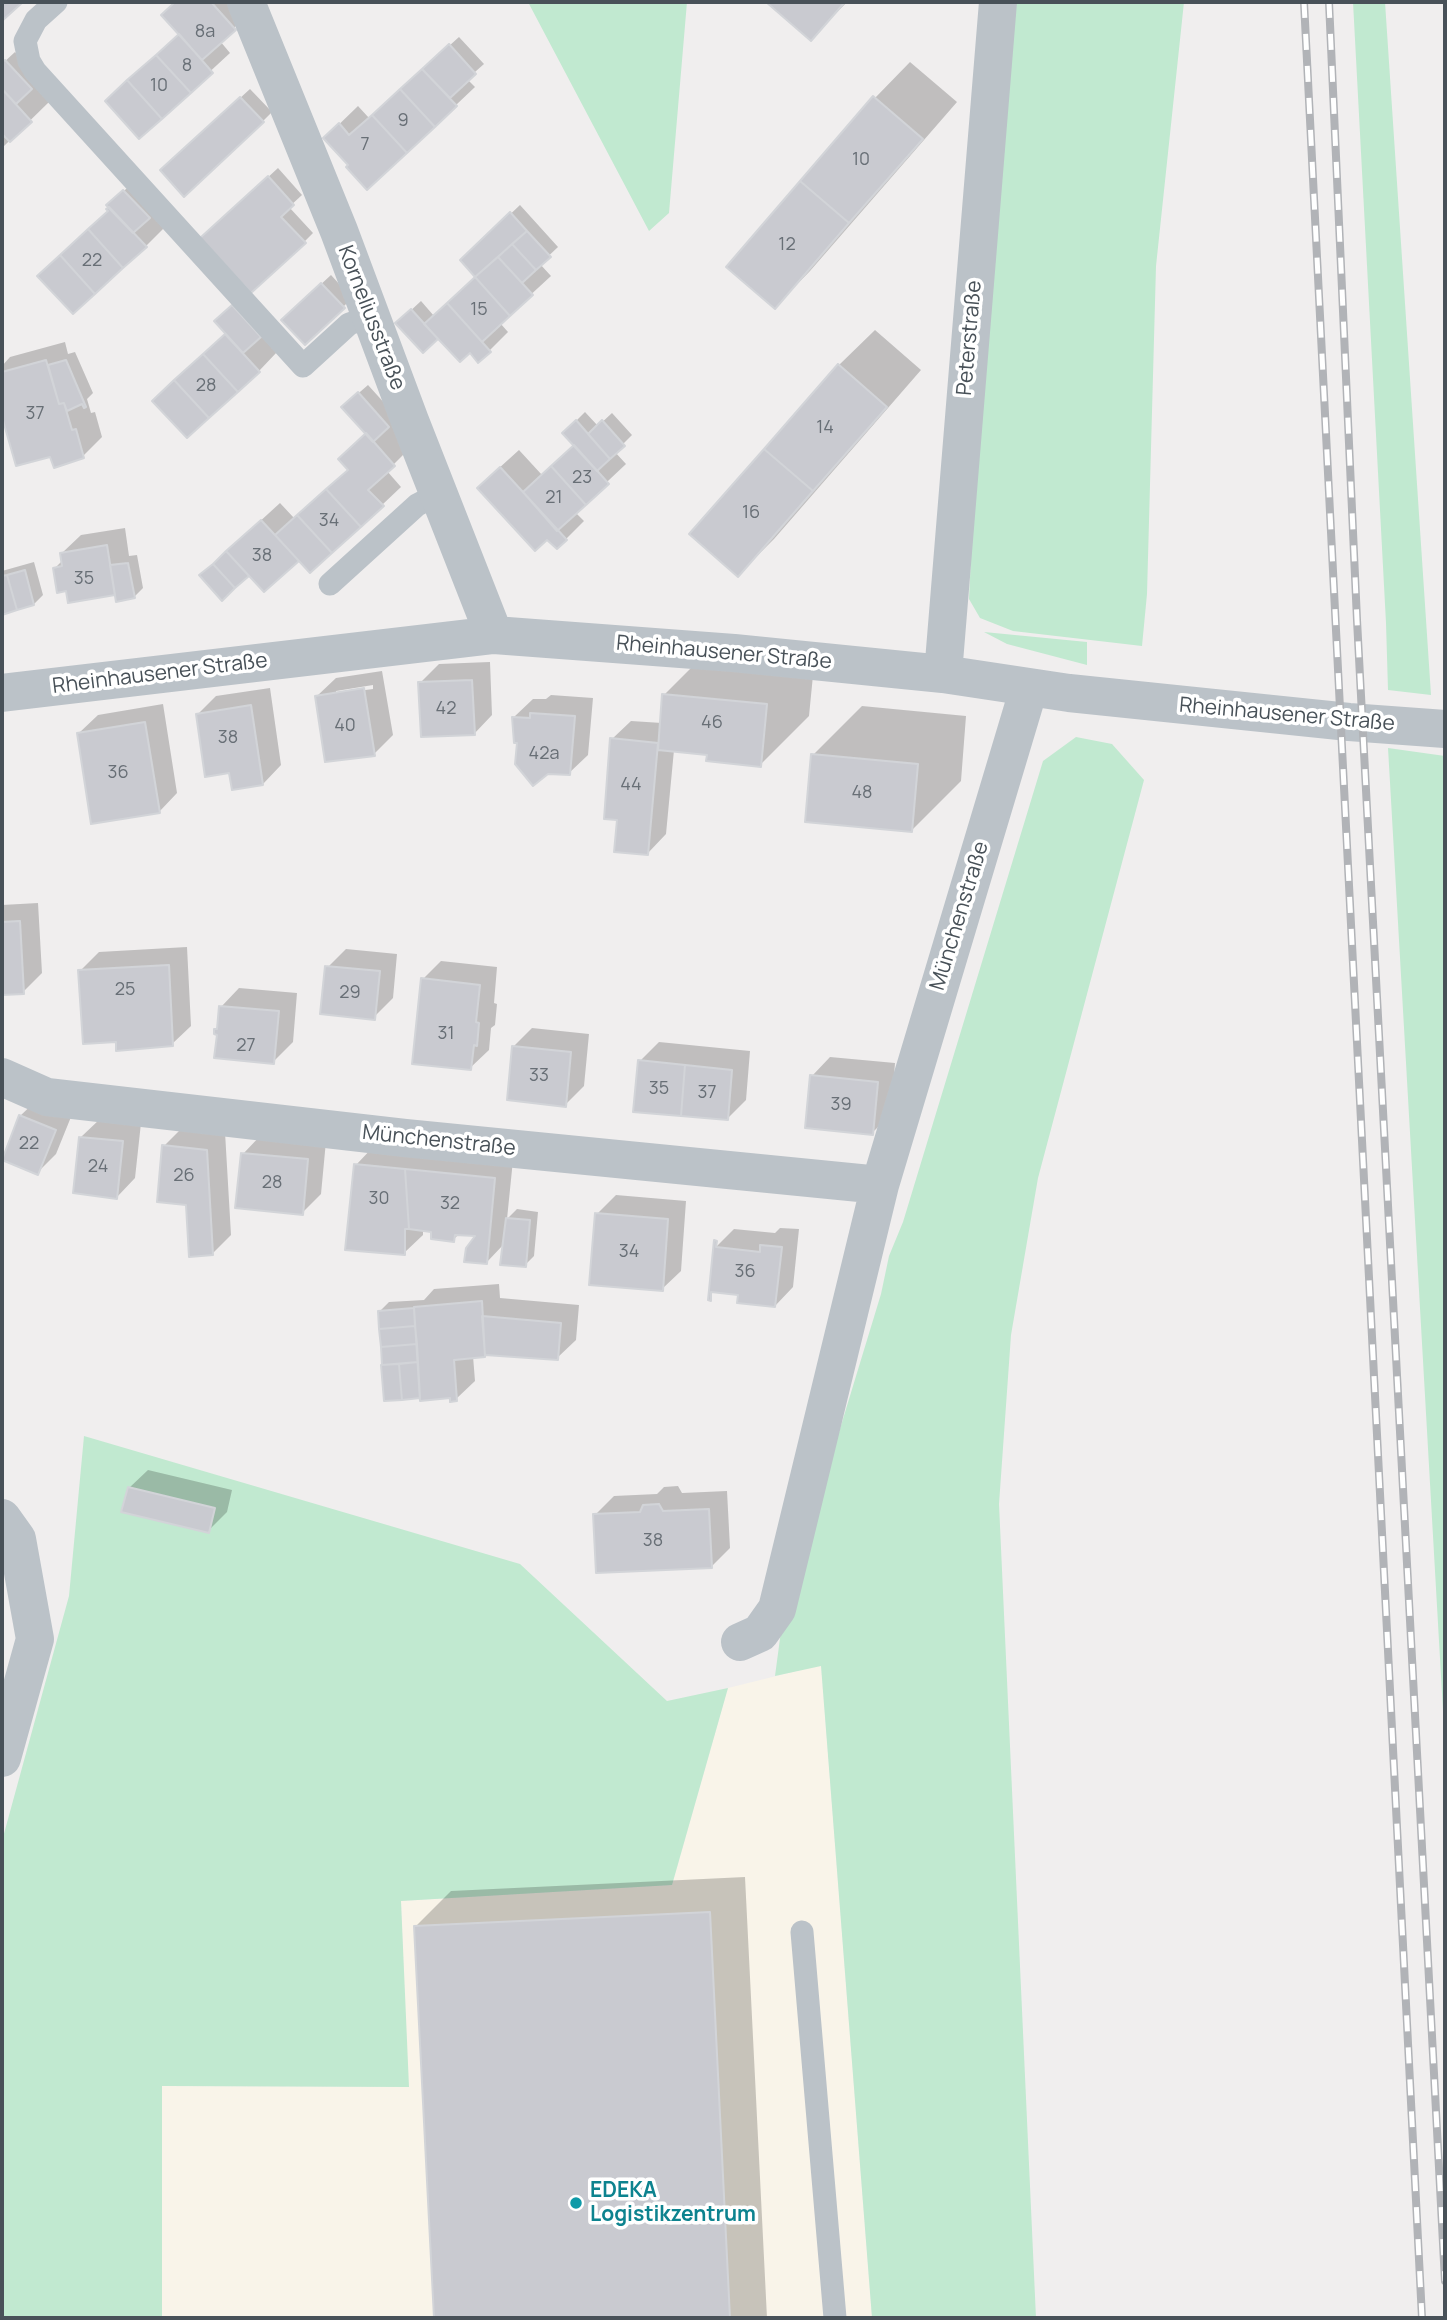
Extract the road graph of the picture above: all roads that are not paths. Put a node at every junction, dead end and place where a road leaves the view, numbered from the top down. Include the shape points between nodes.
1 (56, 2) edge
2 (246, 2) edge
3 (998, 2) edge
4 (372, 316) junction
5 (438, 494) junction
6 (330, 584) dead end
7 (494, 635) junction
8 (943, 674) junction
9 (1029, 688) junction
10 (2, 693) edge
11 (1445, 729) edge
12 (2, 1077) edge
13 (880, 1185) junction
14 (2, 1518) edge
15 (740, 1642) dead end
16 (2, 1758) edge
17 (802, 1932) dead end
18 (835, 2318) edge

1 - 4 lane via 36,20 25,41 35,71 303,366 349,324
2 - 4 street, Korneliusstraße
3 - 8 street, Peterstraße
4 - 5 street, Korneliusstraße
5 - 6 lane via 417,505
5 - 7 street, Korneliusstraße
7 - 8 street, Rheinhausener Straße
7 - 10 street, Rheinhausener Straße
8 - 9 street, Rheinhausener Straße
9 - 11 street, Rheinhausener Straße
9 - 13 street, Münchenstraße
12 - 13 street, Münchenstraße via 47,1097
13 - 15 street, Münchenstraße via 777,1609 760,1633
14 - 16 street via 17,1539 36,1639
17 - 18 lane

